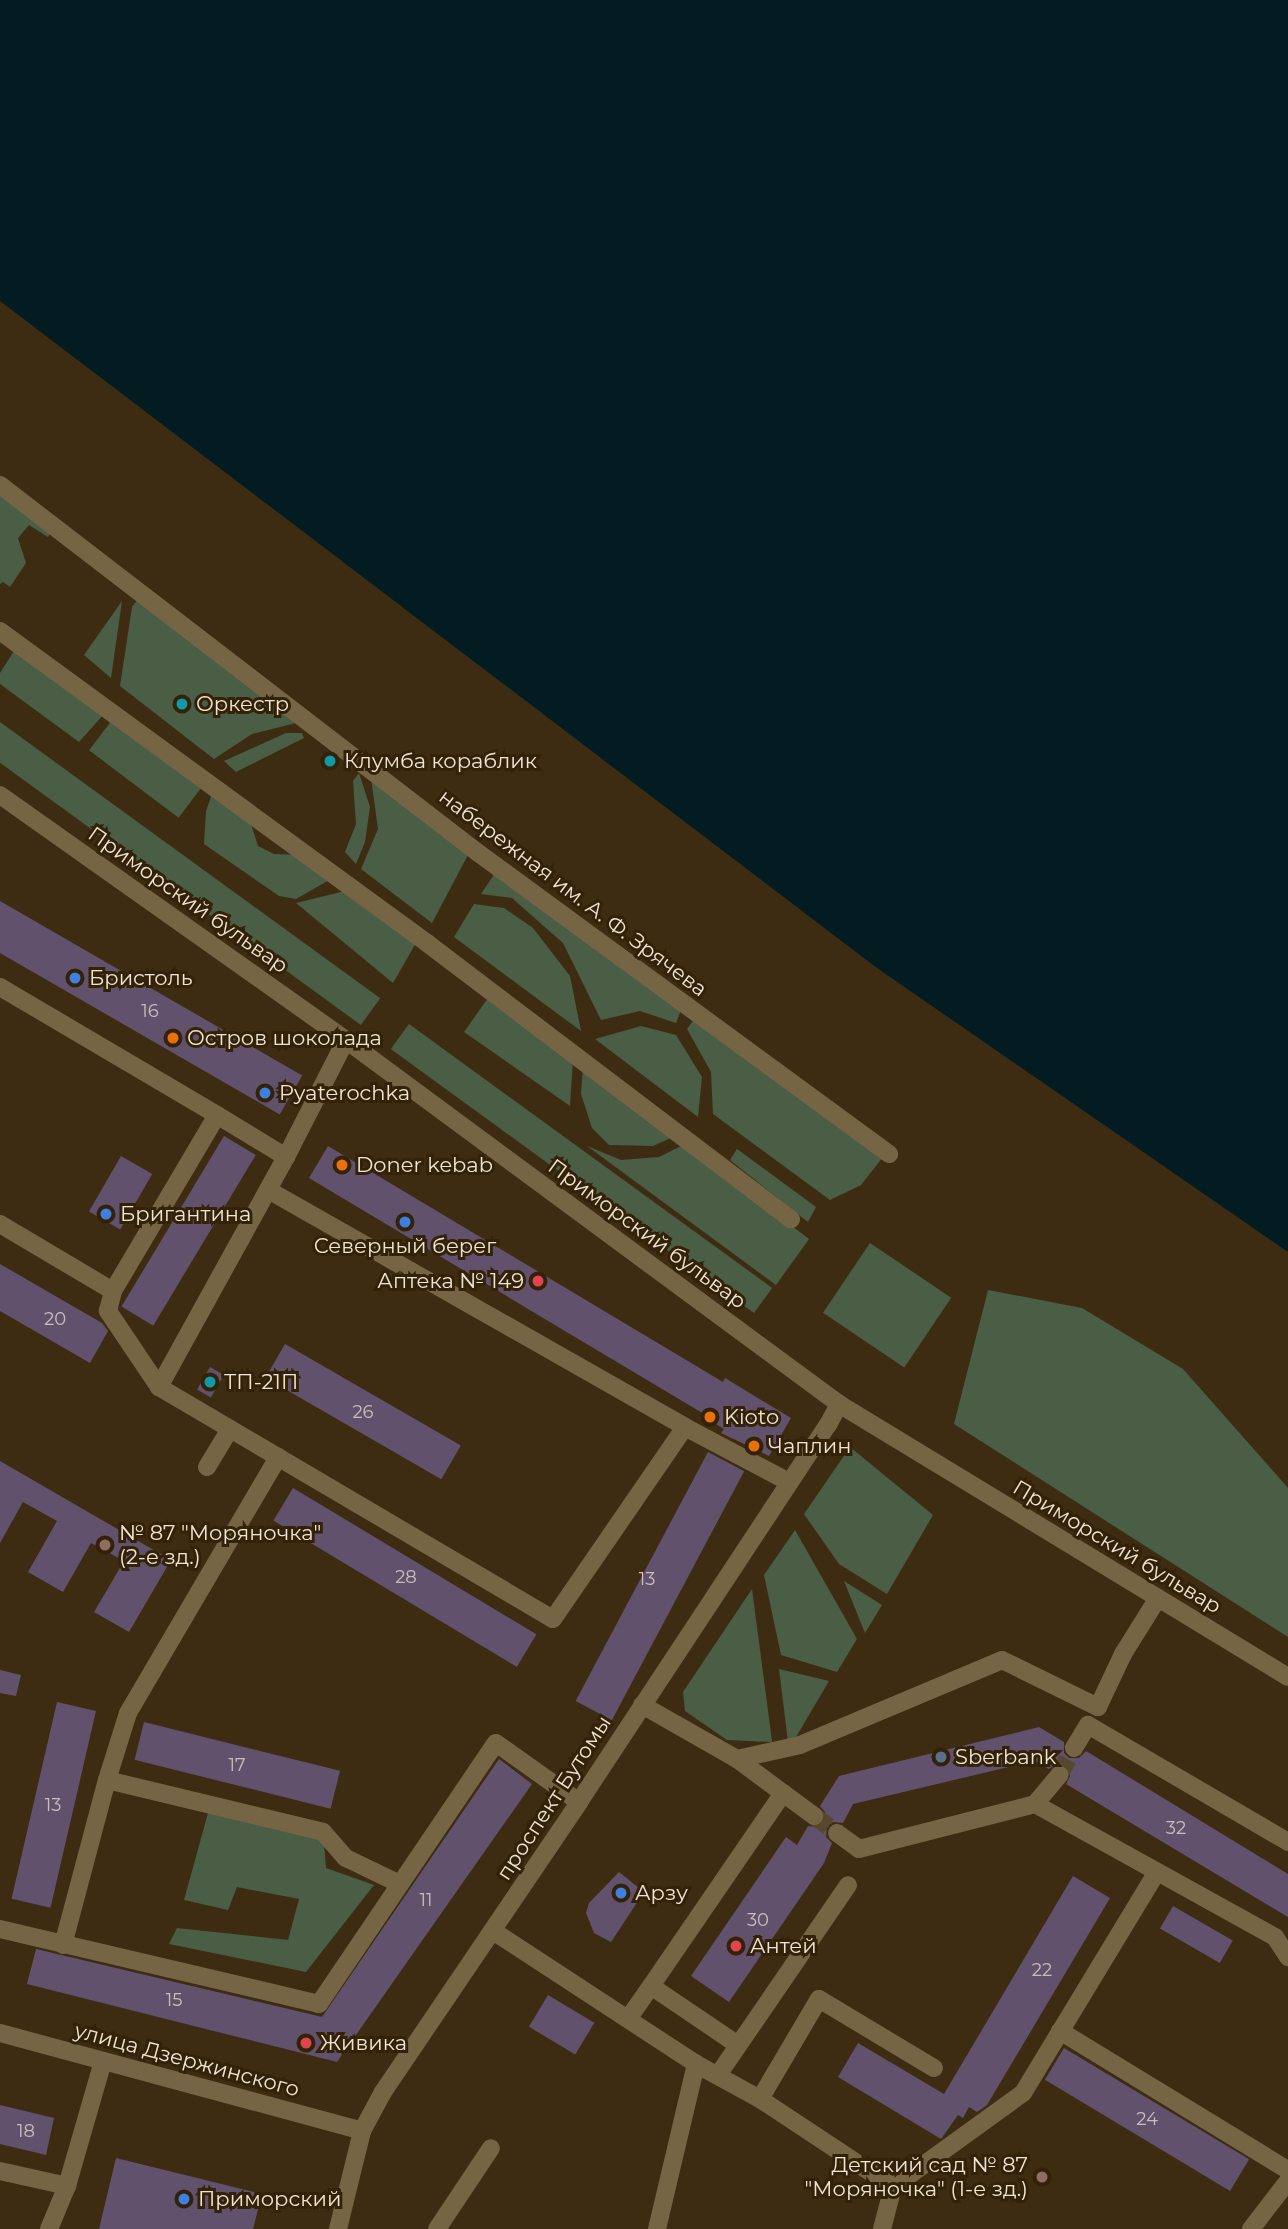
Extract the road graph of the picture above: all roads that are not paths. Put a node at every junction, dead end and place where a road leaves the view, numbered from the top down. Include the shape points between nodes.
1 (0, 485) edge
2 (0, 631) edge
3 (0, 795) edge
4 (0, 987) edge
5 (346, 1040) junction
6 (217, 1115) junction
7 (889, 1154) dead end
8 (286, 1157) junction
9 (270, 1191) junction
10 (791, 1219) dead end
11 (0, 1224) edge
12 (113, 1292) junction
13 (159, 1387) junction
14 (839, 1404) junction
15 (685, 1427) junction
16 (230, 1429) junction
17 (278, 1457) junction
18 (207, 1467) dead end
19 (789, 1482) junction
20 (1158, 1598) junction
21 (1288, 1677) edge
22 (642, 1705) junction
23 (1098, 1706) junction
24 (1088, 1724) junction
25 (1074, 1748) tunnel mouth
26 (737, 1759) junction
27 (1059, 1775) tunnel mouth
28 (107, 1780) junction
29 (783, 1793) junction
30 (579, 1802) junction
31 (1035, 1804) junction
32 (814, 1816) tunnel mouth
33 (837, 1833) tunnel mouth
34 (1288, 1842) edge
35 (1157, 1872) junction
36 (400, 1884) junction
37 (848, 1885) dead end
38 (0, 1929) edge
39 (493, 1931) junction
40 (63, 1945) junction
41 (1288, 1957) edge
42 (651, 1986) junction
43 (628, 2019) junction
44 (1060, 2031) junction
45 (0, 2033) edge
46 (738, 2045) junction
47 (103, 2061) junction
48 (696, 2064) junction
49 (934, 2068) dead end
50 (718, 2075) junction
51 (760, 2099) junction
52 (362, 2131) junction
53 (491, 2148) dead end
54 (1288, 2170) edge
55 (0, 2171) edge
56 (1288, 2181) edge
57 (67, 2186) junction
58 (893, 2187) junction
59 (49, 2229) edge
60 (338, 2229) edge
61 (437, 2229) edge
62 (657, 2229) edge
63 (882, 2229) edge
64 (1251, 2229) edge

1 - 7 street, набережная им. А. Ф. Зрячева via 477,852
2 - 10 street via 427,943
3 - 5 street, Приморский бульвар
4 - 6 street
5 - 8 street
5 - 14 street, Приморский бульвар
6 - 8 street
6 - 12 street
8 - 9 street
9 - 13 street
9 - 15 street
11 - 12 street
12 - 13 street via 108,1311
13 - 16 street
14 - 19 street, проспект Бутомы
14 - 20 street, Приморский бульвар
15 - 17 street via 553,1619
15 - 19 street
16 - 17 street
16 - 18 street
17 - 28 street via 128,1713
19 - 22 street, проспект Бутомы
20 - 21 street, Приморский бульвар
20 - 23 street
22 - 26 street
22 - 30 street, проспект Бутомы
23 - 24 street
23 - 26 street via 1002,1660 800,1745
24 - 25 street
24 - 34 street
26 - 29 street
27 - 31 street
28 - 36 street via 323,1832 346,1858
28 - 40 street
29 - 32 street
29 - 42 street
30 - 36 street via 496,1744
30 - 39 street, проспект Бутомы
31 - 33 street via 859,1849
31 - 35 street
35 - 41 street via 1275,1937
35 - 44 street
36 - 40 street via 319,2004
37 - 46 street
38 - 40 street
39 - 43 street
39 - 52 street, проспект Бутомы via 383,2092
42 - 43 street
42 - 46 street
43 - 48 street
44 - 54 street
44 - 58 street via 1023,2093
45 - 47 street, улица Дзержинского
46 - 50 street
47 - 52 street, улица Дзержинского
47 - 57 street
48 - 50 street
48 - 62 street
49 - 51 street via 819,1999
50 - 51 street
51 - 58 street
52 - 60 street, проспект Бутомы
53 - 61 street
55 - 57 street
56 - 64 street
57 - 59 street
58 - 63 street

